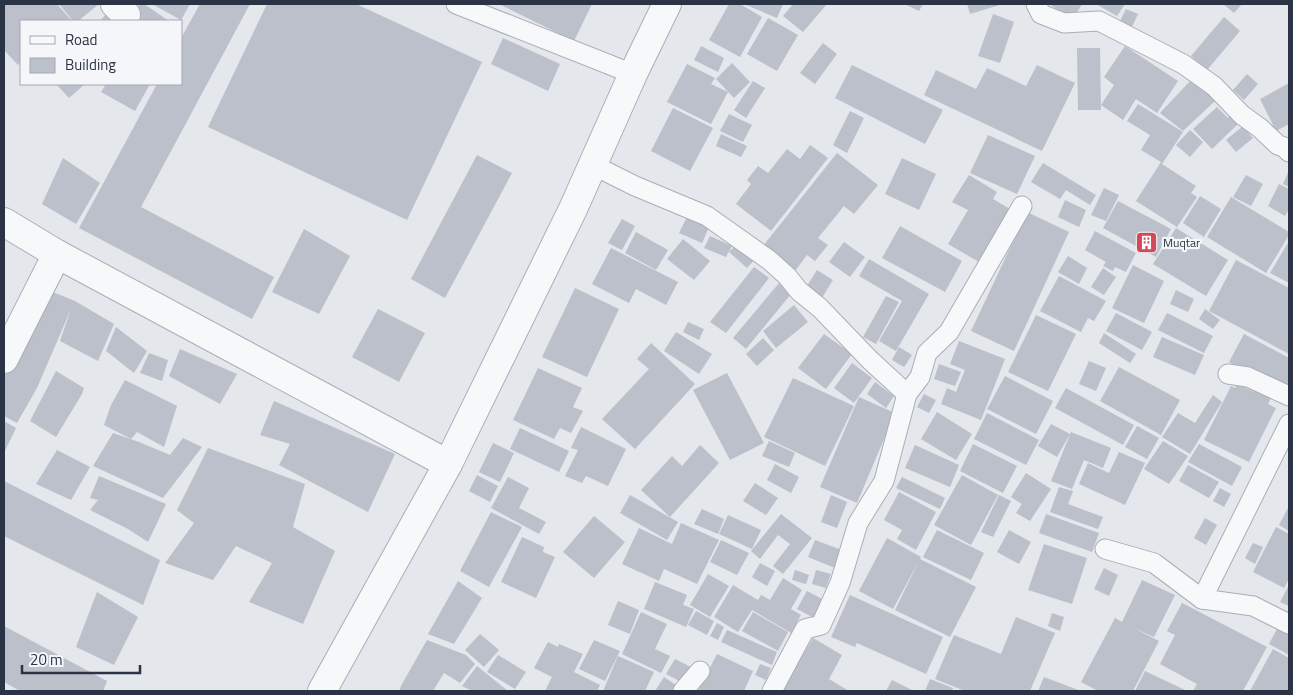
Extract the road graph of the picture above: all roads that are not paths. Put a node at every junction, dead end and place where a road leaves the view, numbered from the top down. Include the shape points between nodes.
1 (456, 4) edge
2 (667, 4) edge
3 (1036, 4) edge
4 (633, 74) junction
5 (1289, 152) edge
6 (593, 165) junction
7 (1022, 206) dead end
8 (4, 222) edge
9 (57, 254) junction
10 (4, 359) edge
11 (1228, 374) dead end
12 (907, 394) junction
13 (1289, 396) edge
14 (1289, 424) edge
15 (448, 464) junction
16 (1105, 549) dead end
17 (1202, 599) junction
18 (1289, 624) edge
19 (700, 671) dead end
20 (322, 691) edge
21 (683, 691) edge
22 (772, 691) edge

1 - 4 lane
2 - 4 street
3 - 5 lane via 1040,14 1064,23 1099,21 1183,64 1214,86 1242,115
4 - 6 street
6 - 12 lane via 707,216 769,260
6 - 15 street
7 - 12 lane via 949,332 927,353 920,377
8 - 9 street
9 - 10 street
9 - 15 street
11 - 13 lane via 1248,377
12 - 22 lane via 884,481 858,523 840,582 821,625 805,629
14 - 17 lane
15 - 20 street
16 - 17 lane via 1154,563
17 - 18 lane via 1253,606
19 - 21 lane

